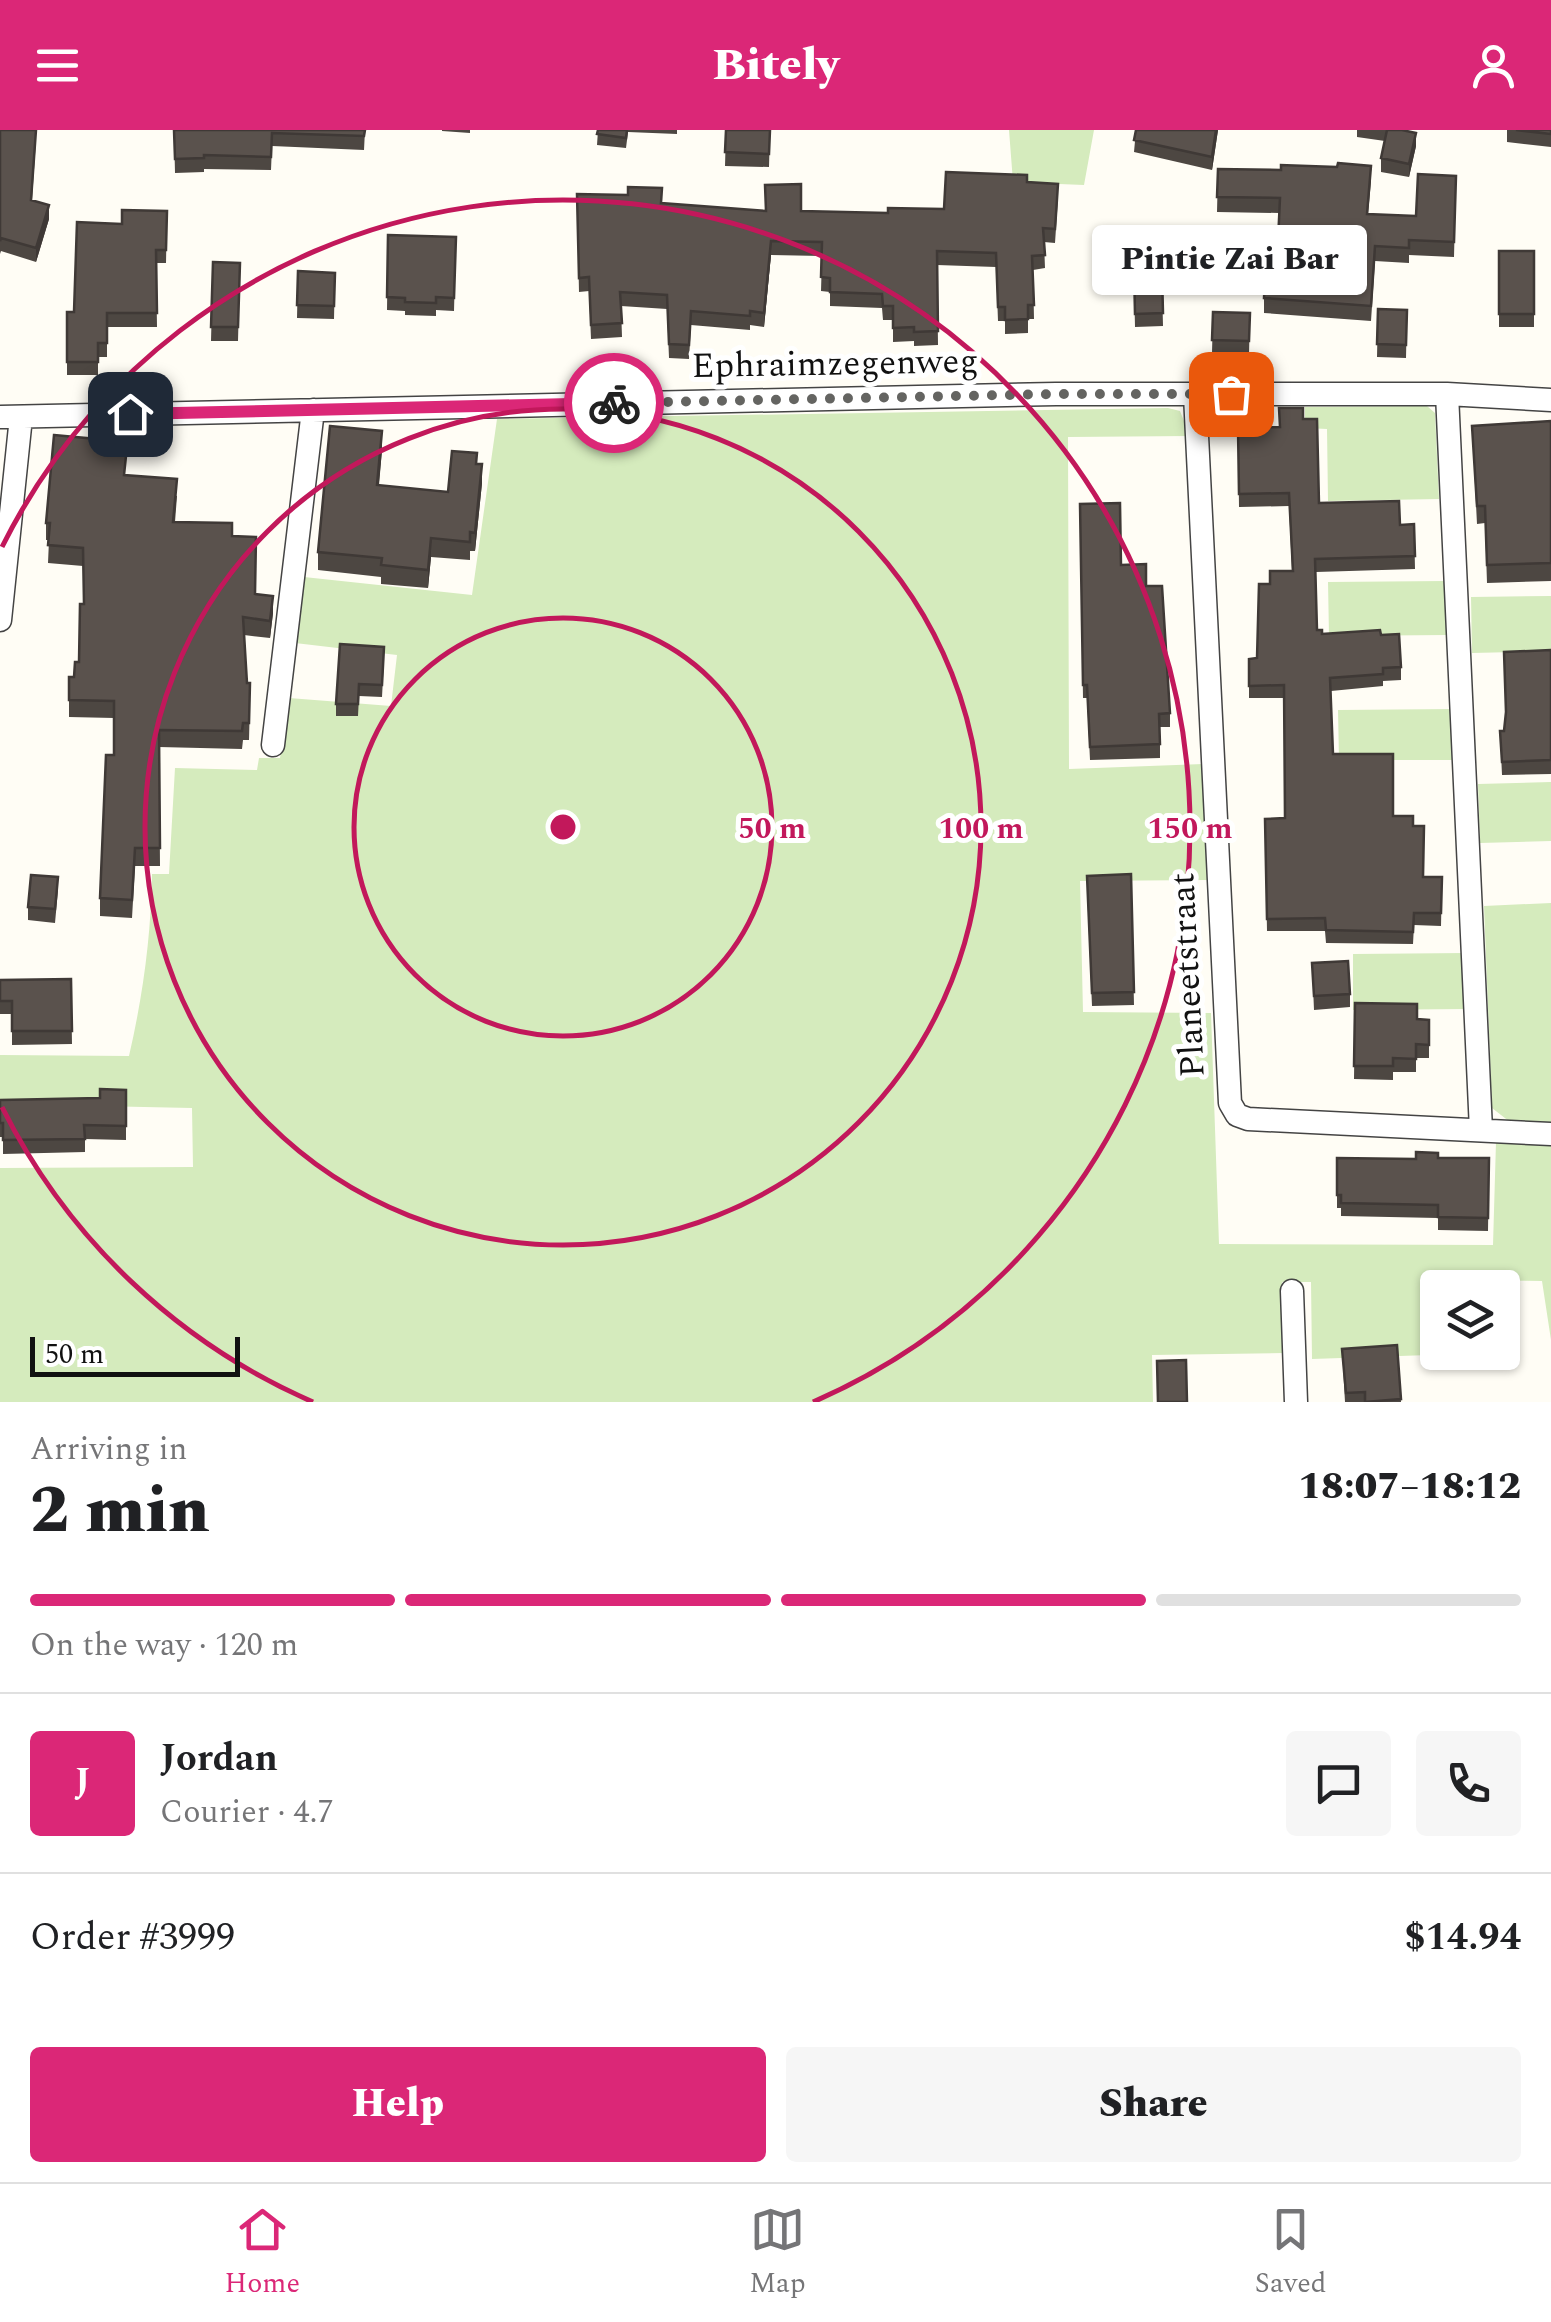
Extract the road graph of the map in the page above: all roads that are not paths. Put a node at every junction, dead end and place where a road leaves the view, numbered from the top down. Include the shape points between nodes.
1 (1447, 394) junction
2 (1195, 395) junction
3 (1551, 400) edge
4 (313, 410) junction
5 (10, 417) edge
6 (0, 620) edge
7 (273, 745) dead end
8 (1481, 1130) junction
9 (1551, 1134) edge
10 (1292, 1291) dead end
11 (1296, 1402) edge

1 - 2 street, Ephraimzegenweg
1 - 3 street, Ephraimzegenweg
1 - 8 street
2 - 4 street, Ephraimzegenweg
2 - 8 street, Planeetstraat via 1230,1104 1248,1119
4 - 5 street, Ephraimzegenweg
4 - 7 street
5 - 6 street
8 - 9 street, Planeetstraat
10 - 11 street

